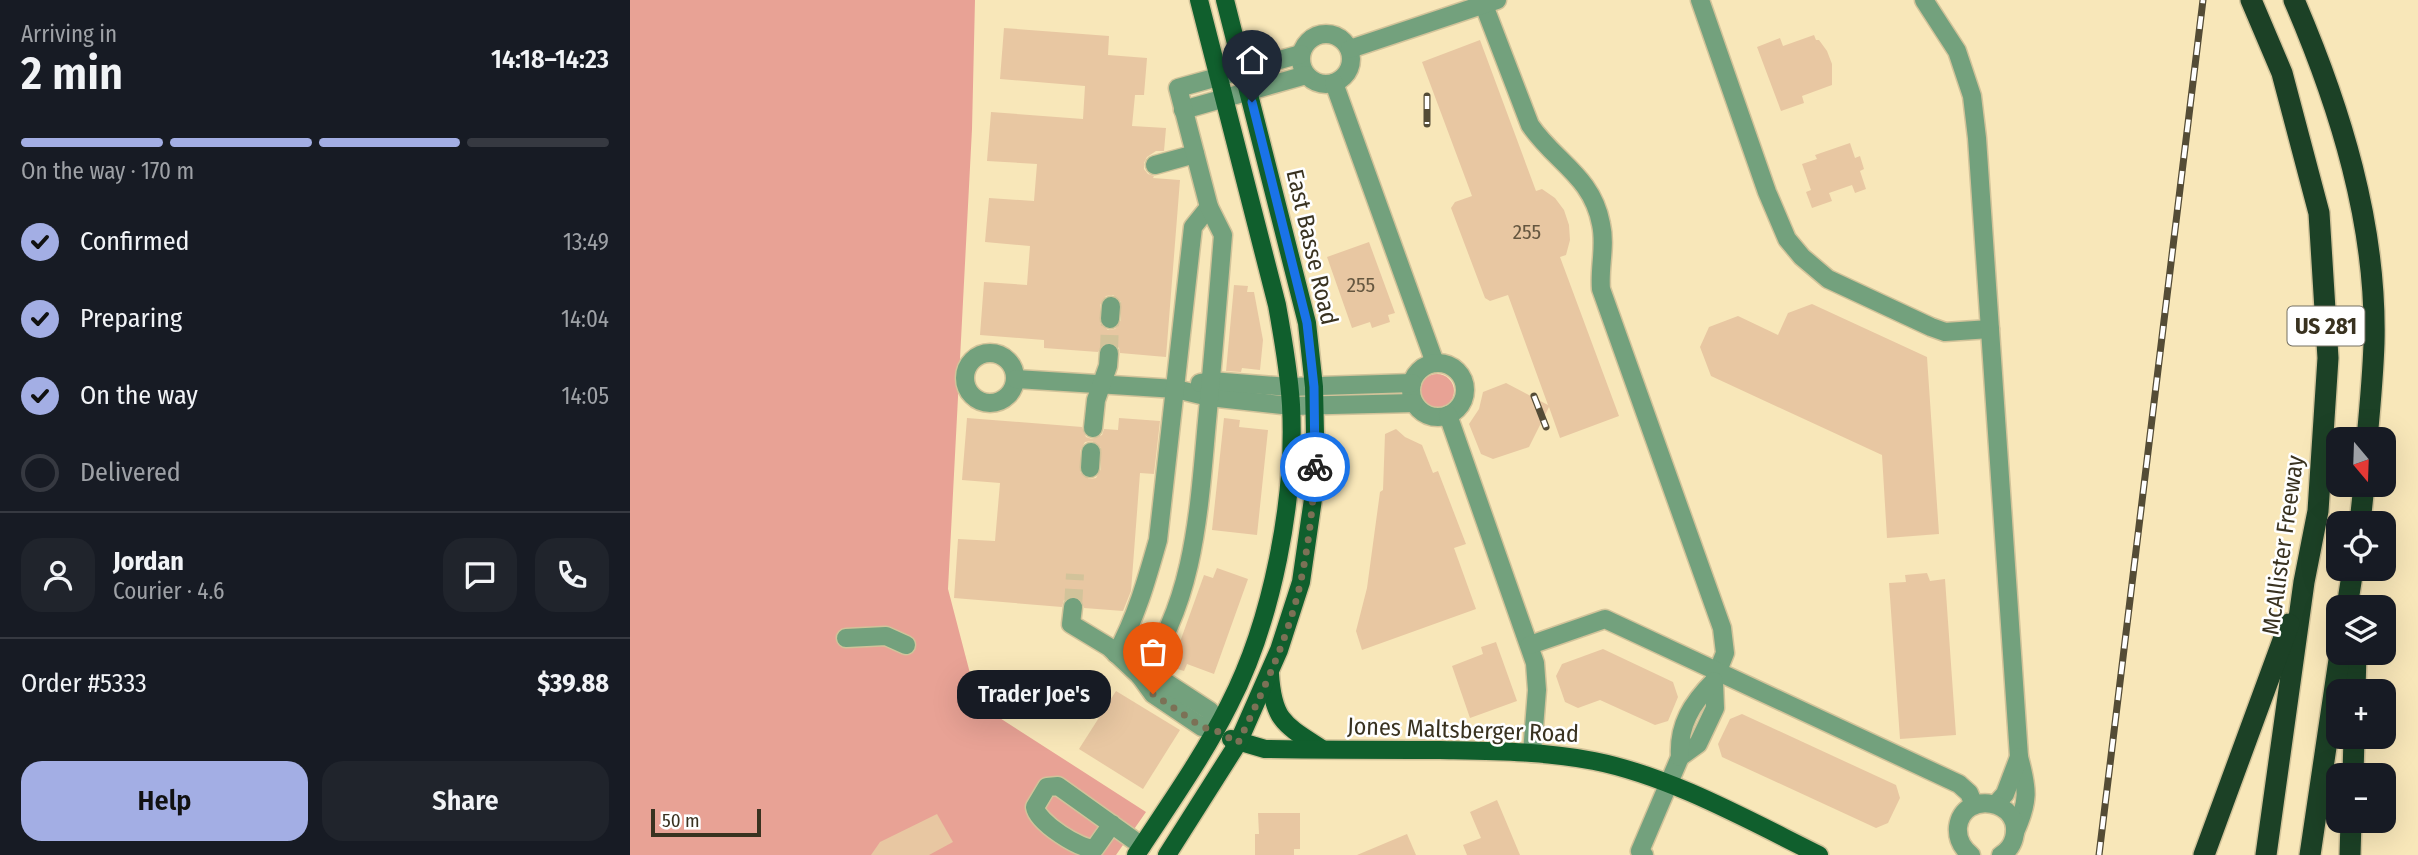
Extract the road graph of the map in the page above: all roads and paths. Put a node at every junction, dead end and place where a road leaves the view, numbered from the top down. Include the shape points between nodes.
1 (1199, 0) edge
2 (1225, 0) edge
3 (1700, 0) edge
4 (1924, 0) edge
5 (2251, 0) edge
6 (2294, 1) edge
7 (1487, 2) edge
8 (1350, 49) junction
9 (1301, 54) junction
10 (1244, 70) junction
11 (1306, 75) junction
12 (1219, 77) junction
13 (1334, 83) junction
14 (1249, 91) junction
15 (1225, 98) junction
16 (1183, 110) junction
17 (1195, 154) junction
18 (1154, 165) dead end
19 (1209, 207) junction
20 (1990, 329) junction
21 (1109, 353) tunnel mouth
22 (1435, 363) junction
23 (1016, 379) dead end
24 (1412, 383) junction
25 (1102, 384) junction
26 (1289, 387) junction
27 (1314, 387) junction
28 (1176, 389) junction
29 (1210, 389) junction
30 (1415, 403) junction
31 (1291, 407) junction
32 (1314, 407) junction
33 (1448, 415) junction
34 (2368, 427) edge
35 (1093, 428) dead end
36 (2304, 582) junction
37 (1073, 607) tunnel mouth
38 (846, 638) dead end
39 (906, 645) dead end
40 (1530, 645) junction
41 (1116, 654) junction
42 (2338, 665) edge
43 (1270, 672) junction
44 (1140, 676) junction
45 (1716, 677) junction
46 (1215, 730) junction
47 (1238, 743) junction
48 (1322, 749) junction
49 (1532, 753) junction
50 (2019, 757) junction
51 (1667, 784) junction
52 (1996, 804) junction
53 (1975, 805) junction
54 (1112, 824) dead end
55 (2015, 832) junction
56 (2351, 833) edge
57 (1955, 847) edge
58 (1139, 851) edge
59 (1167, 855) edge
60 (1644, 855) edge
61 (1819, 855) edge
62 (1972, 855) edge
63 (2001, 855) edge
64 (2204, 855) edge
65 (2266, 855) edge
66 (2310, 855) edge
67 (2350, 855) edge

1 - 12 main road, East Basse Road
2 - 10 main road, East Basse Road
3 - 20 lane via 1766,192 1787,239 1802,257 1828,279 1931,327 1945,332
4 - 20 lane via 1957,51 1972,96
5 - 36 highway, McAllister Freeway / US 281 via 2282,73 2319,213 2328,358 2318,511
6 - 34 highway, US 281 via 2329,86 2367,238 2374,342
7 - 8 lane
7 - 45 lane via 1530,125 1584,183 1599,214 1601,289 1722,628 1726,653
8 - 9 lane via 1329,33 1311,38
8 - 13 lane via 1349,70
9 - 10 lane
9 - 11 lane
10 - 12 lane
10 - 14 main road, East Basse Road
11 - 13 lane via 1324,84
11 - 14 lane
12 - 15 main road, East Basse Road
12 - 16 lane via 1178,88
13 - 22 lane
14 - 15 lane
14 - 27 main road, East Basse Road via 1307,323
15 - 16 lane
15 - 26 main road, East Basse Road via 1277,305
16 - 17 lane
17 - 18 lane
17 - 19 lane
19 - 28 lane via 1193,227
19 - 29 lane via 1223,235
20 - 50 lane
21 - 25 lane
22 - 24 lane via 1420,369
22 - 33 lane via 1457,370 1466,386 1462,404
23 - 25 lane
24 - 27 lane
24 - 30 lane
25 - 28 lane
25 - 35 lane
26 - 27 lane
26 - 29 lane
26 - 31 main road, East Basse Road
27 - 32 main road, East Basse Road
28 - 29 lane
28 - 41 lane via 1158,540 1144,590
29 - 31 lane
29 - 44 lane via 1194,547 1176,607 1154,658
30 - 32 lane
30 - 33 lane via 1433,416
31 - 32 lane
31 - 46 main road, East Basse Road via 1290,469 1281,542 1266,607 1230,703
32 - 43 main road, East Basse Road via 1315,465 1301,582
33 - 40 lane
36 - 64 highway
36 - 65 highway, McAllister Freeway / US 281
37 - 41 lane via 1072,624
38 - 39 lane via 886,636
40 - 45 lane via 1605,619
40 - 49 lane via 1537,690
41 - 44 lane
42 - 66 highway
43 - 47 main road, East Basse Road
43 - 48 main road via 1272,698 1282,719
44 - 46 lane via 1164,681 1210,712
45 - 51 lane via 1697,698 1679,737 1680,757
45 - 53 lane via 1959,784
46 - 47 main road, Jones Maltsberger Road
46 - 58 main road, East Basse Road
47 - 48 main road, Jones Maltsberger Road via 1265,749
47 - 59 main road, East Basse Road
48 - 49 main road, Jones Maltsberger Road
49 - 51 main road, Jones Maltsberger Road via 1596,761
50 - 52 lane via 2005,794
50 - 55 lane via 2026,784 2025,809
51 - 60 lane via 1640,851
51 - 61 main road, Jones Maltsberger Road
52 - 53 lane
52 - 55 lane via 2012,818
53 - 57 lane via 1959,821
54 - 58 lane
55 - 63 lane
56 - 67 highway
57 - 62 lane

